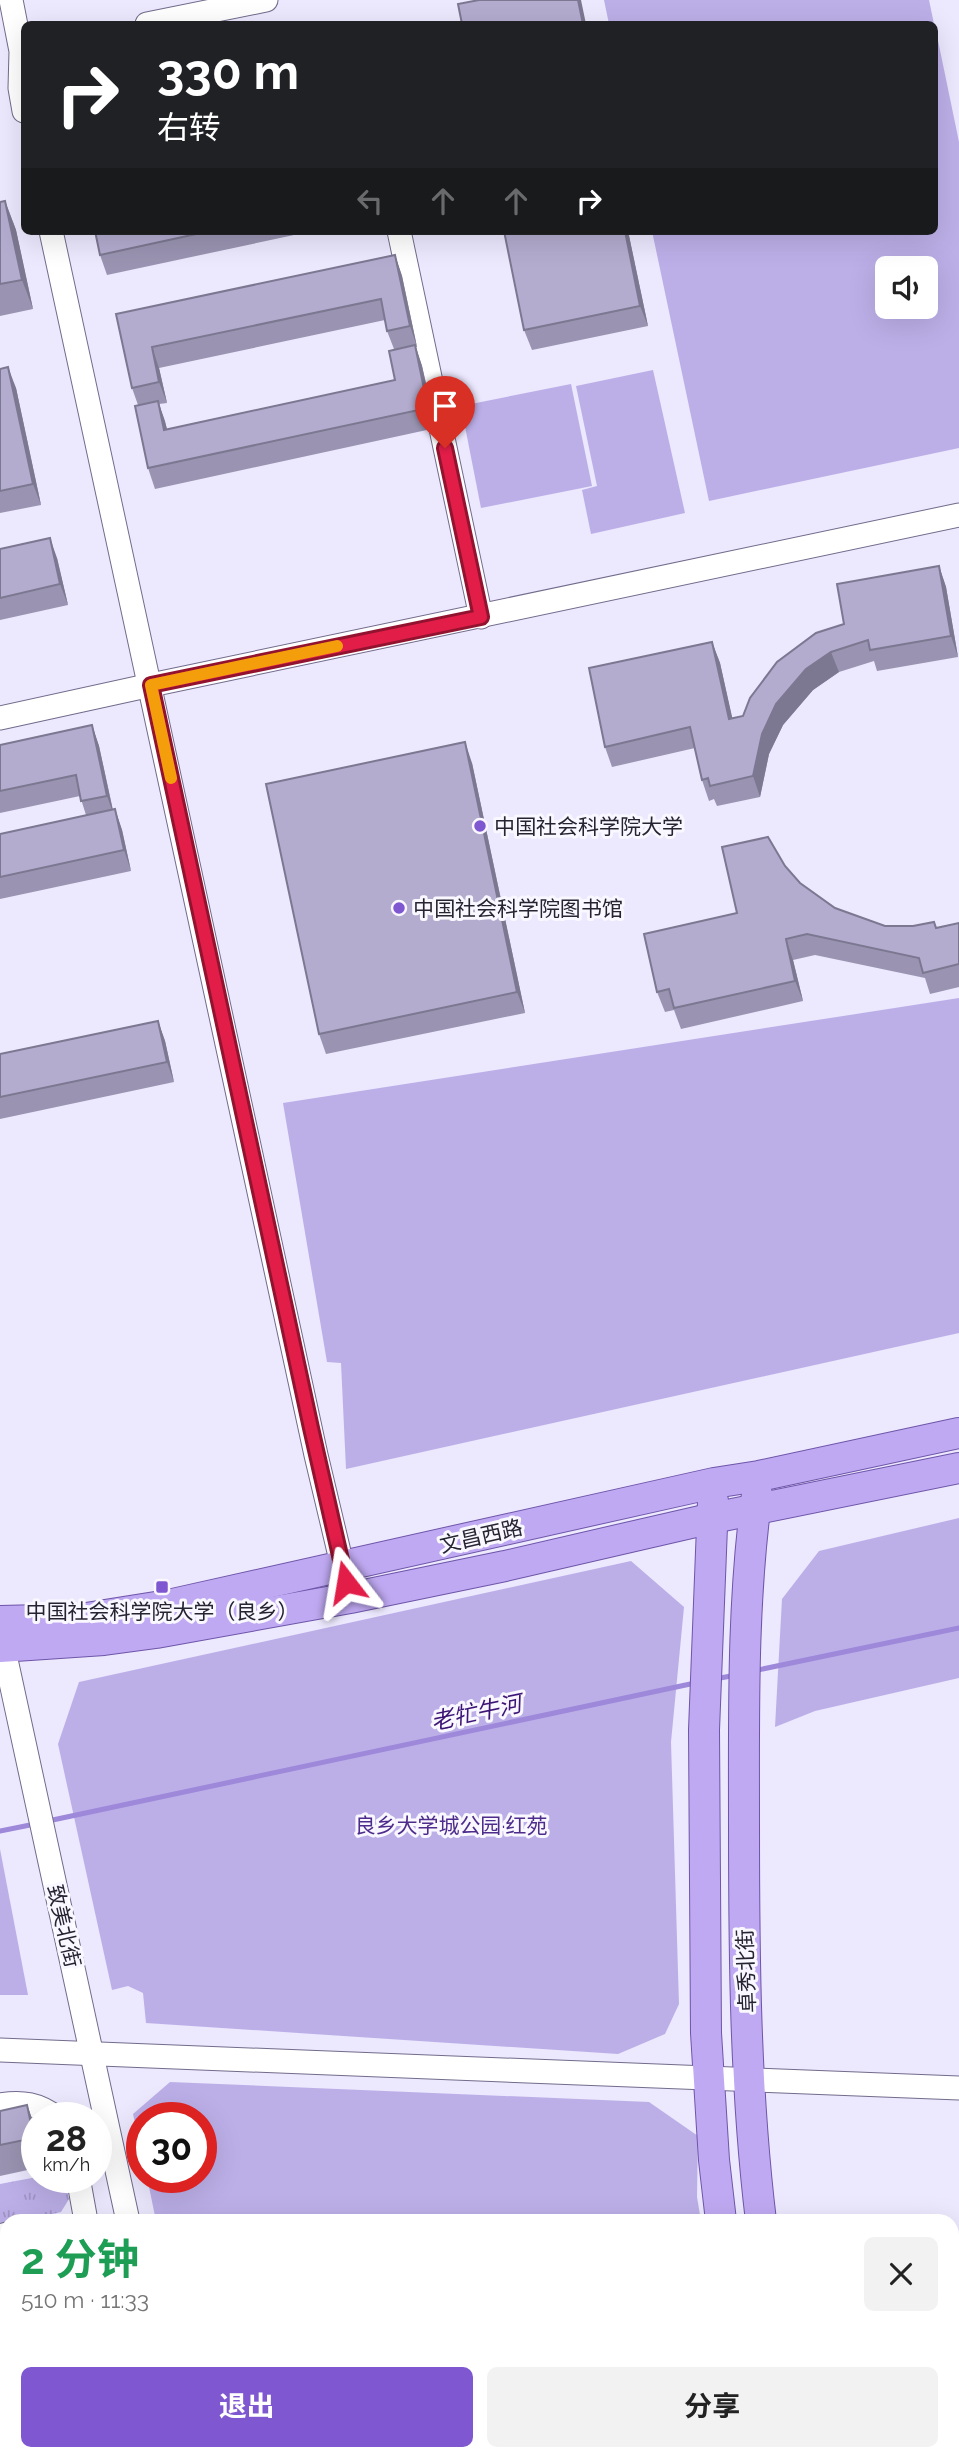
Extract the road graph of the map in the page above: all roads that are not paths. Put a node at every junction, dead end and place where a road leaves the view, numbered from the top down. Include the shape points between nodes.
1 (10, 0) edge
2 (266, 0) edge
3 (162, 21) edge
4 (15, 52) edge
5 (21, 94) edge
6 (52, 235) edge
7 (400, 235) edge
8 (959, 515) edge
9 (481, 617) junction
10 (151, 685) junction
11 (0, 718) edge
12 (959, 1433) edge
13 (959, 1468) edge
14 (759, 1476) junction
15 (714, 1483) junction
16 (754, 1511) junction
17 (713, 1518) junction
18 (343, 1567) junction
19 (350, 1598) junction
20 (1, 1637) edge
21 (0, 2050) edge
22 (92, 2053) junction
23 (709, 2080) junction
24 (751, 2081) junction
25 (959, 2088) edge
26 (21, 2103) edge
27 (0, 2105) edge
28 (80, 2193) edge
29 (82, 2214) edge
30 (126, 2214) edge
31 (720, 2214) edge
32 (760, 2214) edge

1 - 4 street
2 - 3 street
4 - 5 street
6 - 10 street
7 - 9 street
8 - 9 street
9 - 10 street
10 - 11 street
10 - 18 street
12 - 14 main road, 文昌西路
13 - 16 main road, 文昌西路
14 - 15 main road, 文昌西路
14 - 16 main road, 卓秀北街
15 - 17 main road, 卓秀北街
15 - 18 main road, 文昌西路
16 - 17 main road, 文昌西路
16 - 24 main road, 卓秀北街 via 744,1722 744,1941
17 - 19 main road, 文昌西路
17 - 23 main road, 卓秀北街 via 704,1730
18 - 19 street
18 - 20 main road, 文昌西路
19 - 20 main road, 文昌西路 via 104,1640
20 - 22 street, 致美北街
21 - 22 street
22 - 23 street
22 - 30 street, 致美北街
23 - 24 street
23 - 31 main road, 卓秀北街
24 - 25 street
24 - 32 main road, 卓秀北街
26 - 27 street
28 - 29 street

